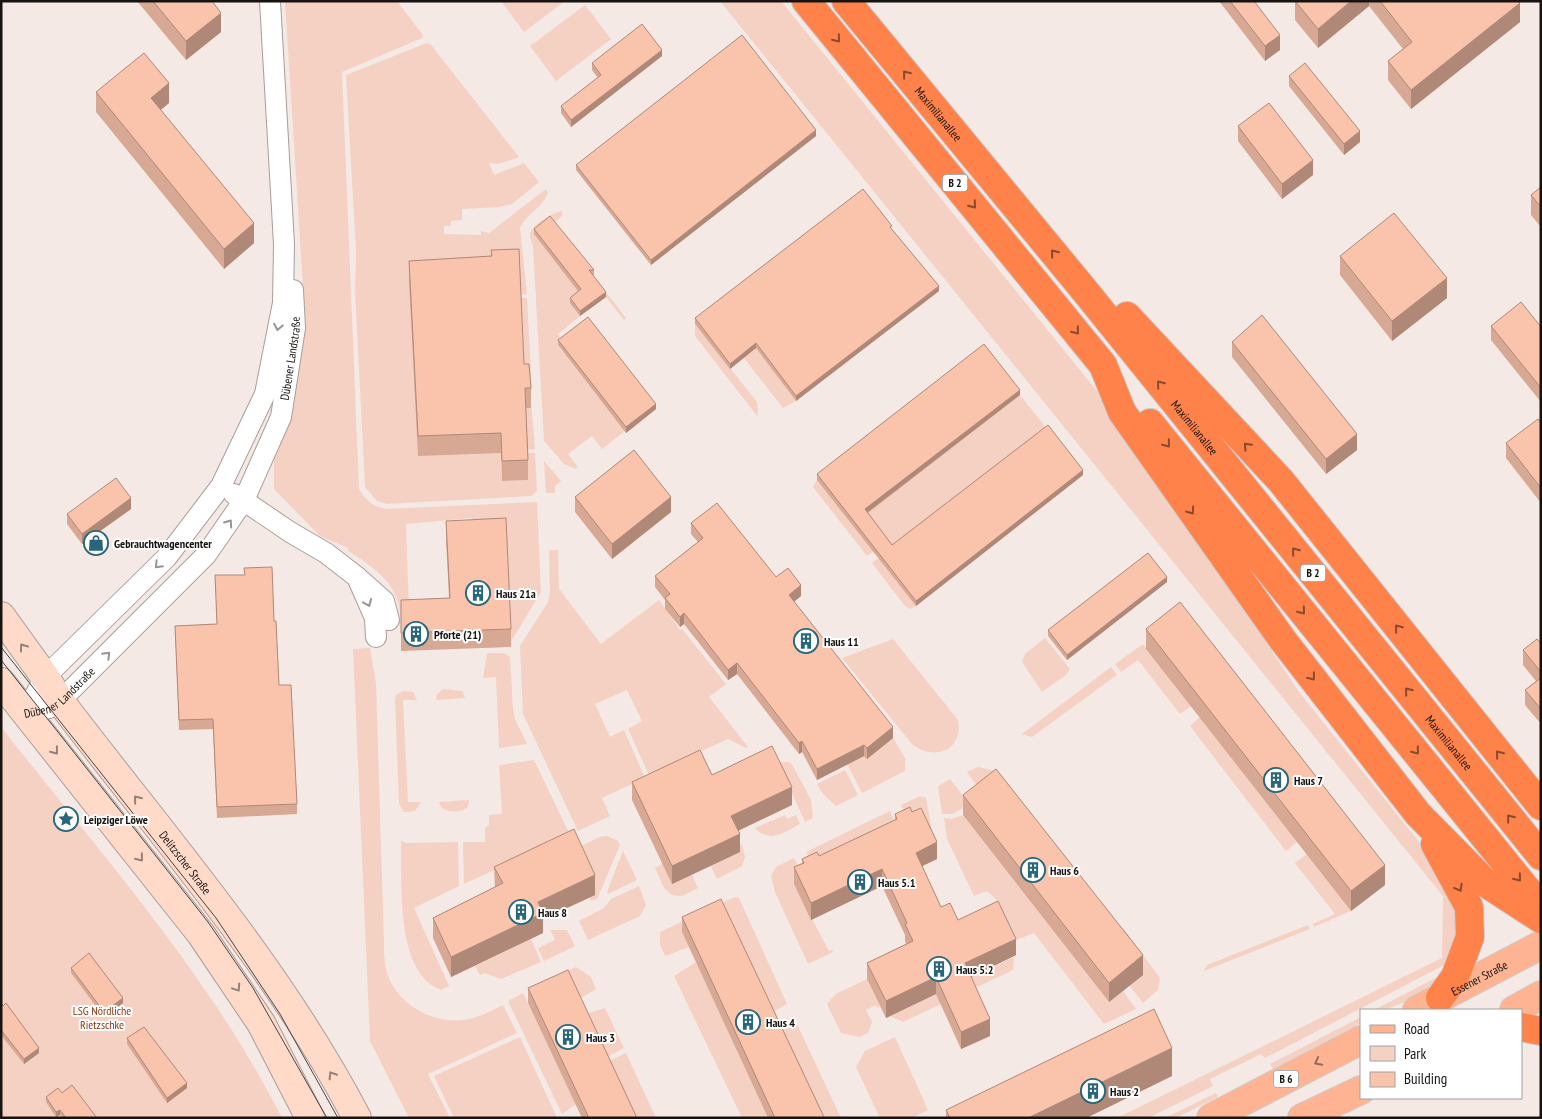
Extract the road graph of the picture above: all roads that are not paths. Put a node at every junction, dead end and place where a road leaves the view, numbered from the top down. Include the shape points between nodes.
1 (270, 1) edge
2 (806, 1) edge
3 (846, 1) edge
4 (284, 244) junction
5 (1085, 291) junction
6 (1104, 365) junction
7 (221, 486) junction
8 (244, 500) junction
9 (357, 577) junction
10 (1, 616) edge
11 (389, 620) dead end
12 (376, 637) dead end
13 (45, 677) junction
14 (1, 682) edge
15 (60, 702) junction
16 (25, 713) junction
17 (1541, 806) edge
18 (1418, 814) junction
19 (1541, 856) edge
20 (1532, 908) edge
21 (1541, 945) edge
22 (1541, 995) edge
23 (1428, 1004) edge
24 (1516, 1009) edge
25 (1522, 1027) edge
26 (1541, 1031) edge
27 (1360, 1041) edge
28 (1360, 1090) edge
29 (310, 1118) edge
30 (357, 1118) edge
31 (1211, 1118) edge
32 (1302, 1118) edge

1 - 4 street, Dübener Landstraße
2 -> 6 highway, B 2
5 -> 3 highway, Maximilianallee / B 2
4 -> 7 street, Dübener Landstraße via 283,303 265,394
4 - 8 street, Dübener Landstraße via 292,281 295,328 281,417
17 -> 5 highway via 1281,481 1124,313
19 -> 5 highway, Maximilianallee / B 2
6 -> 18 highway via 1122,412 1133,428 1282,639
6 -> 20 highway, B 2
7 - 8 street
7 -> 13 street, Dübener Landstraße via 167,556
8 - 9 street
15 -> 8 street, Dübener Landstraße via 206,555
9 - 11 street via 384,601
9 -> 12 street via 375,618
13 -> 10 main road, Delitzscher Straße
13 - 15 main road, Delitzscher Straße
13 - 16 street, Dübener Landstraße
14 - 16 main road
15 - 16 street, Dübener Landstraße
30 -> 15 main road, Delitzscher Straße via 280,990 221,906
16 -> 29 main road via 201,934 261,1023
18 - 20 highway via 1487,884
18 -> 23 highway via 1469,907 1470,937 1464,958
21 - 23 main road, Essener Straße
22 - 24 main road
25 - 26 highway
27 -> 31 main road, B 6
28 - 32 main road

